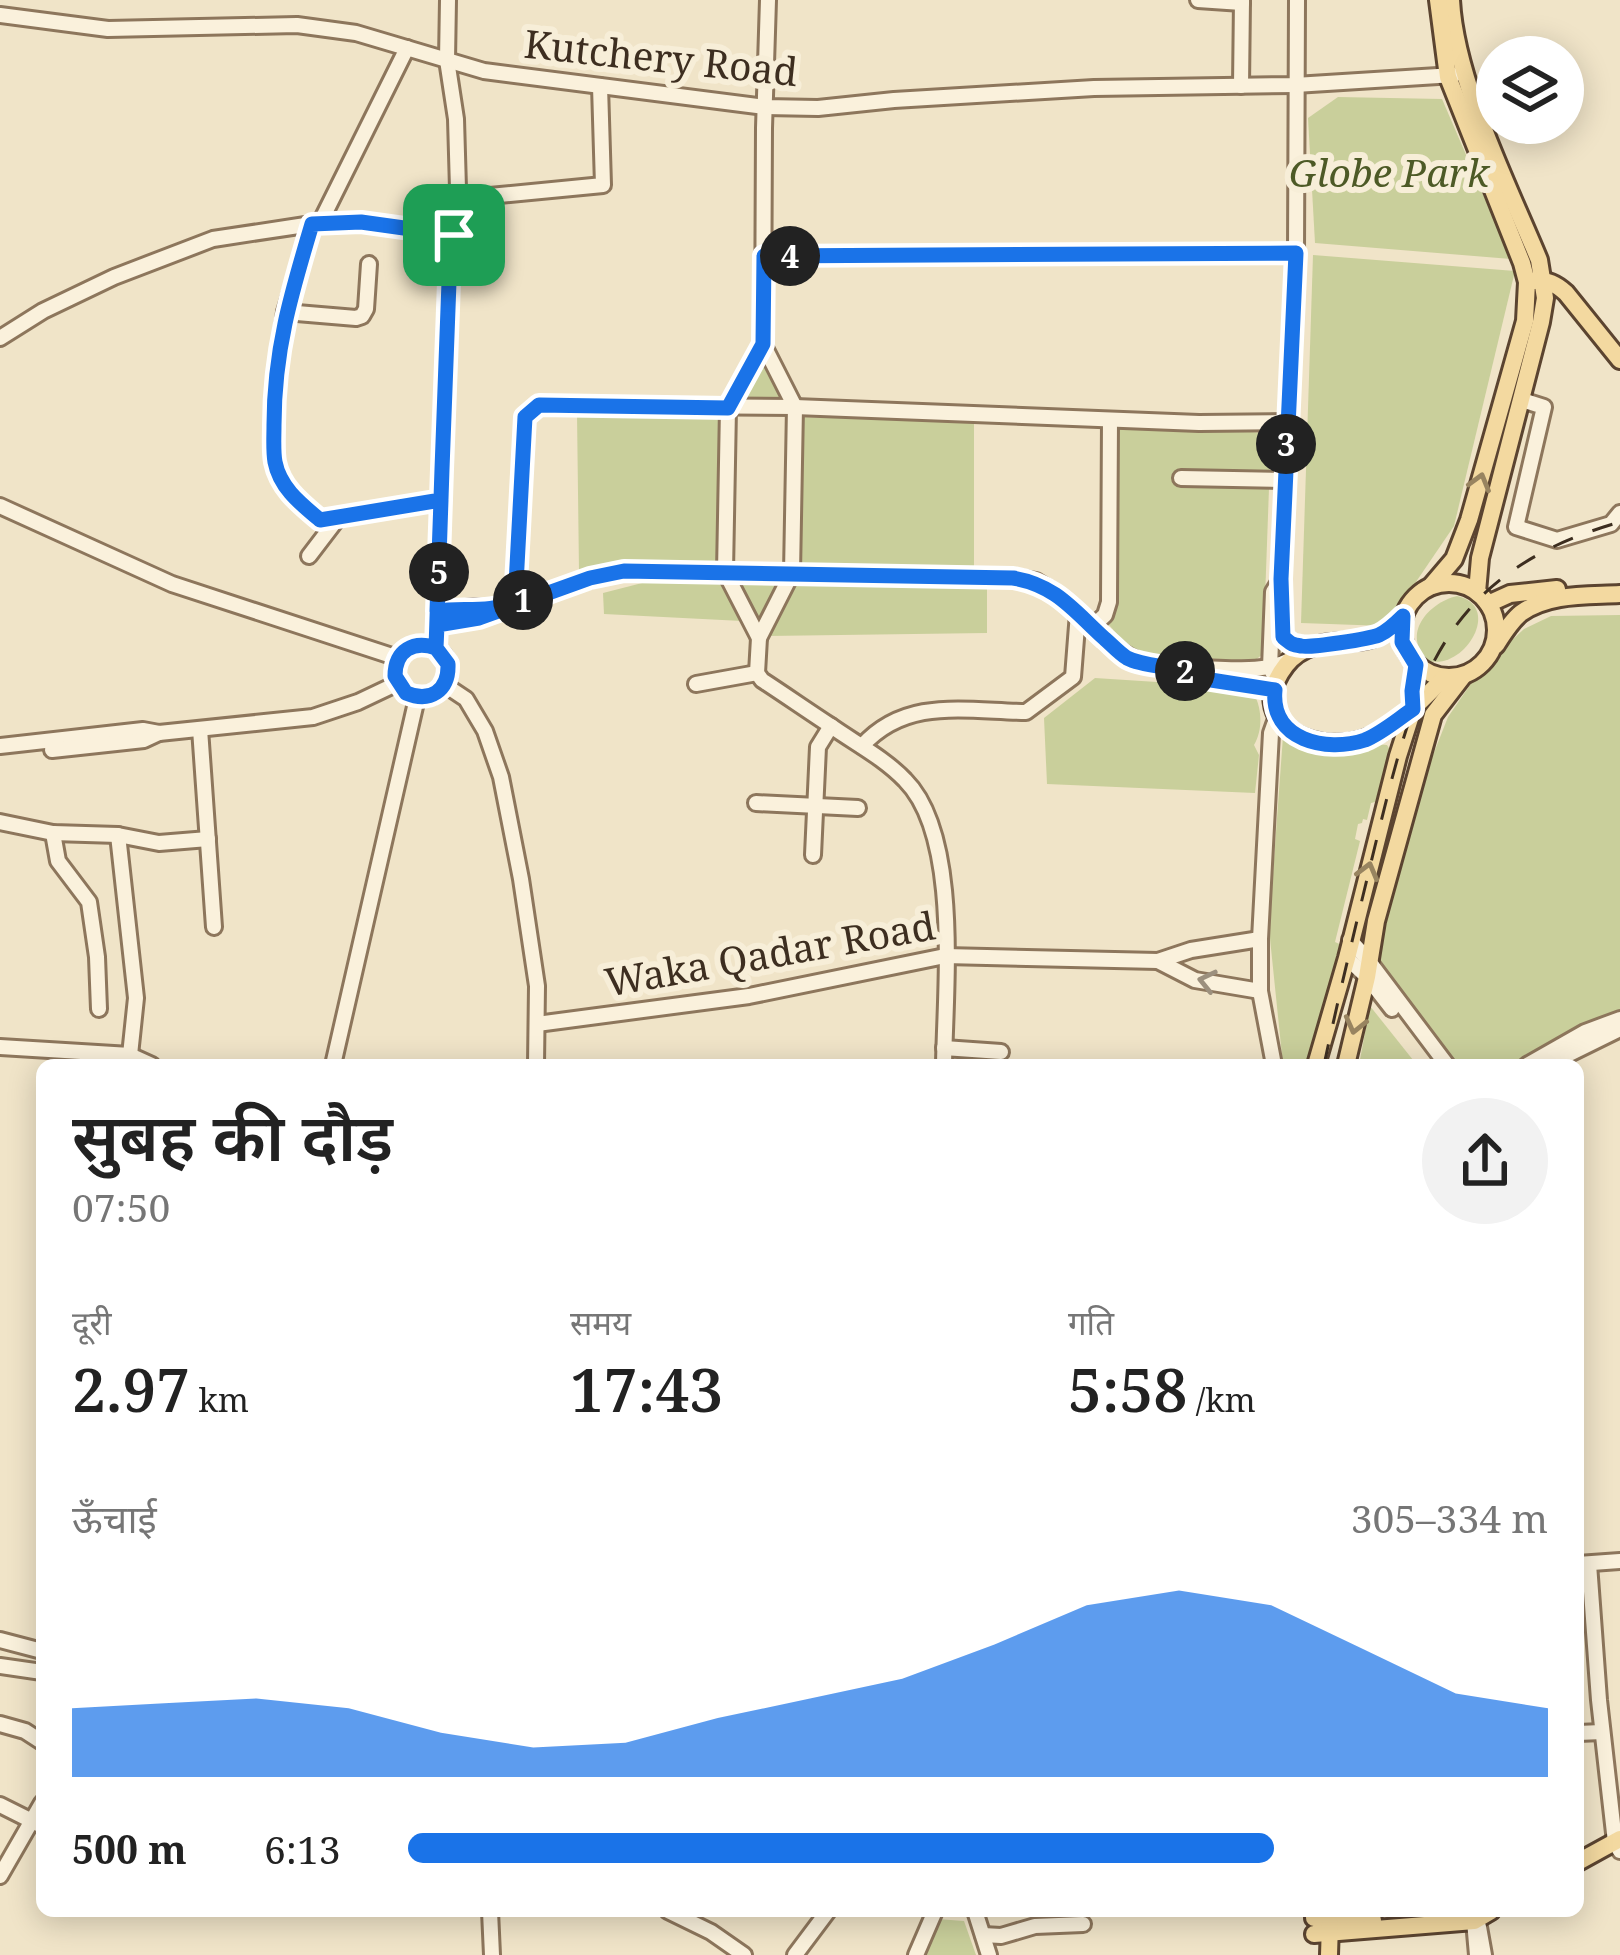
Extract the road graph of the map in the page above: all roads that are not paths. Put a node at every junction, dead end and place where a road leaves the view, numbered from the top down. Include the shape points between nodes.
1 (448, 0) edge
2 (768, 0) edge
3 (1198, 0) edge
4 (1297, 0) edge
5 (1438, 0) edge
6 (1451, 0) edge
7 (1242, 2) edge
8 (0, 15) edge
9 (407, 47) junction
10 (447, 60) junction
11 (1456, 75) junction
12 (1295, 85) junction
13 (600, 86) junction
14 (1241, 86) junction
15 (765, 107) junction
16 (458, 199) junction
17 (316, 224) junction
18 (454, 235) junction
19 (1296, 253) junction
20 (764, 256) junction
21 (369, 264) dead end
22 (1536, 281) junction
23 (285, 312) junction
24 (0, 338) edge
25 (763, 344) junction
26 (1620, 360) edge
27 (1522, 400) junction
28 (795, 407) junction
29 (728, 408) junction
30 (1110, 420) junction
31 (1287, 422) junction
32 (1181, 478) dead end
33 (1285, 480) junction
34 (441, 500) junction
35 (0, 506) edge
36 (1620, 513) edge
37 (338, 518) junction
38 (309, 556) dead end
39 (725, 572) junction
40 (792, 573) junction
41 (1281, 579) junction
42 (1431, 586) junction
43 (1620, 590) edge
44 (1483, 598) junction
45 (515, 603) junction
46 (1078, 613) junction
47 (1403, 616) junction
48 (437, 618) junction
49 (1092, 627) junction
50 (759, 638) junction
51 (1308, 647) junction
52 (436, 648) junction
53 (1493, 648) junction
54 (398, 658) junction
55 (1416, 665) junction
56 (1191, 672) junction
57 (757, 673) junction
58 (1453, 677) junction
59 (1274, 681) junction
60 (398, 683) junction
61 (696, 684) dead end
62 (445, 685) junction
63 (417, 698) junction
64 (1413, 709) junction
65 (1277, 716) junction
66 (831, 726) junction
67 (200, 729) junction
68 (1384, 730) junction
69 (1401, 744) junction
70 (862, 746) junction
71 (0, 751) edge
72 (756, 803) dead end
73 (814, 806) junction
74 (859, 808) dead end
75 (0, 822) edge
76 (53, 833) junction
77 (118, 835) junction
78 (208, 839) junction
79 (813, 855) dead end
80 (214, 927) dead end
81 (1260, 939) junction
82 (1348, 949) junction
83 (945, 956) junction
84 (1158, 961) junction
85 (1368, 968) junction
86 (1260, 991) junction
87 (99, 1009) dead end
88 (1620, 1019) edge
89 (537, 1024) junction
90 (1620, 1029) edge
91 (0, 1047) edge
92 (944, 1048) junction
93 (1001, 1052) dead end
94 (130, 1054) junction
95 (140, 1059) edge
96 (334, 1059) edge
97 (536, 1059) edge
98 (944, 1059) edge
99 (1273, 1059) edge
100 (1318, 1059) edge
101 (1347, 1059) edge
102 (1431, 1059) edge
103 (1442, 1059) edge
104 (1538, 1059) edge
105 (1559, 1059) edge
106 (1620, 1562) edge
107 (1584, 1564) edge
108 (0, 1640) edge
109 (36, 1649) edge
110 (0, 1666) edge
111 (36, 1671) edge
112 (0, 1724) edge
113 (1603, 1732) junction
114 (1584, 1733) edge
115 (36, 1738) edge
116 (0, 1805) edge
117 (36, 1823) edge
118 (36, 1825) edge
119 (1618, 1839) edge
120 (1584, 1850) edge
121 (1584, 1859) edge
122 (2, 1868) edge
123 (485, 1917) edge
124 (680, 1917) edge
125 (824, 1917) edge
126 (932, 1917) edge
127 (1407, 1917) edge
128 (1472, 1917) edge
129 (1037, 1918) edge
130 (980, 1919) edge
131 (1322, 1921) edge
132 (1083, 1924) dead end
133 (487, 1955) edge
134 (744, 1955) edge
135 (795, 1955) edge
136 (916, 1955) edge
137 (989, 1955) edge
138 (1315, 1955) edge
139 (1328, 1955) edge
140 (1481, 1955) edge

1 - 10 street
2 - 15 street
3 - 7 street
4 - 12 street
5 - 11 main road
6 - 11 main road
7 - 14 street
8 - 9 street, Kutchery Road via 108,29 297,25
9 - 10 street, Kutchery Road
9 - 17 street
10 - 13 street, Kutchery Road
10 - 16 street
11 - 12 street, Kutchery Road
11 - 22 main road
12 - 14 street, Kutchery Road
12 - 19 street
13 - 15 street, Kutchery Road
13 - 16 street via 603,185
14 - 15 street, Kutchery Road
15 - 20 street
16 - 18 street
17 - 18 street
17 - 23 street
17 - 24 street via 213,239 43,310
18 - 34 street
19 - 20 street
19 - 31 street
20 - 25 street
21 - 23 street via 362,316
22 - 26 main road via 1557,284
22 - 27 main road via 1541,322
42 -> 22 main road via 1454,559 1469,520
23 - 37 street via 275,463 294,499 320,520
25 - 28 street
25 - 29 street
27 - 36 street via 1544,406 1516,527 1557,540 1611,524
27 - 44 main road via 1480,558
28 - 29 street
28 - 30 street
28 - 40 street
29 - 39 street
29 - 45 street via 539,405 525,417
30 - 31 street
30 - 49 street via 1109,602
31 - 33 street
32 - 33 street
33 - 41 street
34 - 37 street
34 - 48 street
35 - 54 street via 172,584
37 - 38 street
39 - 40 street
39 - 45 street via 624,571
39 - 50 street
40 - 46 street via 1036,581
40 - 50 street
41 - 51 street via 1283,637
41 - 59 street via 1273,592
42 - 44 main road via 1463,585
42 - 47 main road
43 - 44 main road
43 - 53 main road via 1538,603 1517,615
44 - 53 main road via 1495,618
45 - 48 street via 479,618
46 - 49 street
46 - 70 street via 1073,677 1037,706 925,710 878,728
47 - 51 main road via 1365,640
47 - 55 main road via 1402,642
48 - 52 street
49 - 56 street via 1125,657
50 - 57 street
51 - 59 main road
52 - 54 street via 416,644
52 - 62 street via 448,664
53 - 58 main road via 1475,670
54 - 60 street
55 - 58 main road
55 - 64 main road
56 - 59 street
56 - 59 street
57 - 61 street
57 - 66 street
58 - 64 main road
58 - 85 main road via 1433,715
59 - 65 main road
60 - 63 street
60 - 67 street via 313,717
62 - 63 street
62 - 89 street via 466,699 501,777
63 - 96 street
64 - 68 main road
64 - 69 main road
65 - 68 main road via 1292,733 1322,745
65 - 81 street
66 - 70 street
66 - 73 street via 818,747
67 - 71 street
67 - 78 street
68 - 69 main road
82 -> 69 main road
70 - 83 street via 906,780 934,833
72 - 73 street
73 - 74 street
73 - 79 street
75 - 76 street
76 - 77 street
76 - 87 street via 58,860 92,911
77 - 78 street via 159,843
77 - 94 street via 136,998
78 - 80 street
81 - 84 street, Waka Qadar Road
81 - 86 street
82 - 85 street
82 - 100 main road
83 - 84 street, Waka Qadar Road
83 - 89 street, Waka Qadar Road via 749,996
83 - 92 street
86 -> 84 street, Waka Qadar Road via 1195,980
85 -> 101 main road
85 - 102 street
85 - 103 street
86 - 99 street
88 - 104 street
89 - 97 street
90 - 105 street
91 - 94 street
92 - 93 street
92 - 98 street
94 - 95 street
106 - 107 street
107 - 113 street
108 - 109 street
110 - 111 street
112 - 115 street
113 - 114 street
113 - 119 street
116 - 117 street
118 - 122 street
119 - 120 main road
119 - 121 main road
123 - 133 street
124 - 134 street
125 - 135 street
126 - 136 street
127 - 131 main road
128 - 140 street
129 - 130 street via 1001,1936
129 - 132 street
130 - 137 street
131 - 138 main road
131 - 139 main road

